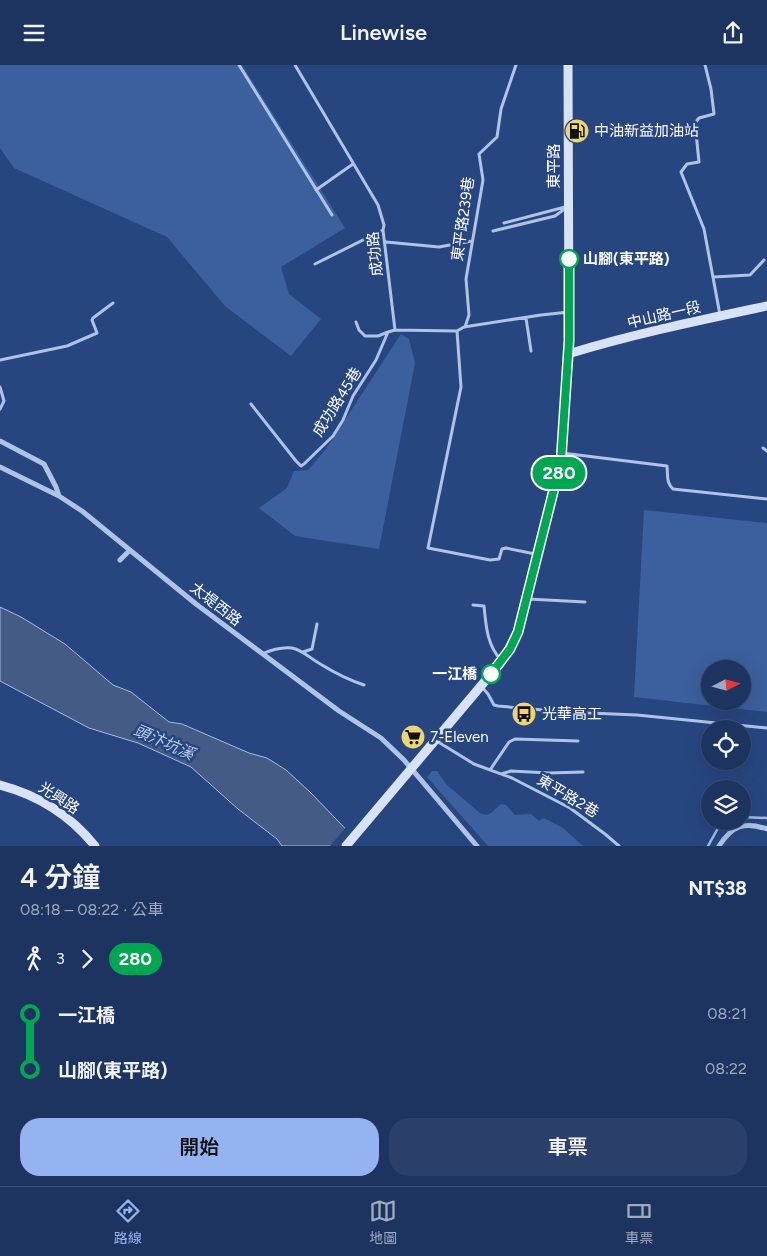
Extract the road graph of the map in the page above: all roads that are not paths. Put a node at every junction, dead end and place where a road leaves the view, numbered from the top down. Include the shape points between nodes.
1 (239, 65) edge
2 (295, 65) edge
3 (516, 65) edge
4 (568, 65) edge
5 (705, 65) edge
6 (352, 164) junction
7 (316, 190) junction
8 (568, 206) junction
9 (332, 215) dead end
10 (504, 223) dead end
11 (383, 230) junction
12 (493, 231) dead end
13 (472, 241) junction
14 (386, 242) junction
15 (764, 260) dead end
16 (315, 264) dead end
17 (714, 277) junction
18 (112, 303) dead end
19 (767, 306) edge
20 (570, 312) junction
21 (720, 316) junction
22 (526, 317) junction
23 (356, 322) dead end
24 (464, 327) junction
25 (395, 330) junction
26 (457, 331) junction
27 (388, 332) junction
28 (531, 351) dead end
29 (568, 354) junction
30 (0, 360) edge
31 (0, 387) edge
32 (1, 394) edge
33 (251, 404) dead end
34 (0, 409) edge
35 (0, 441) edge
36 (763, 448) dead end
37 (767, 451) edge
38 (562, 453) junction
39 (0, 467) edge
40 (60, 496) junction
41 (767, 499) edge
42 (130, 550) junction
43 (539, 555) junction
44 (120, 560) dead end
45 (527, 599) junction
46 (585, 602) dead end
47 (473, 605) dead end
48 (318, 624) dead end
49 (302, 652) junction
50 (261, 654) junction
51 (502, 661) junction
52 (364, 685) dead end
53 (480, 686) junction
54 (767, 727) edge
55 (435, 740) junction
56 (578, 741) dead end
57 (411, 769) junction
58 (490, 770) junction
59 (583, 772) dead end
60 (501, 774) junction
61 (0, 781) edge
62 (0, 785) edge
63 (12, 788) junction
64 (767, 829) edge
65 (95, 846) edge
66 (346, 846) edge
67 (477, 846) edge
68 (619, 846) edge
69 (719, 846) edge

1 - 7 lane
2 - 6 lane, 成功路
3 - 13 lane, 東平路239巷 via 501,109 497,137 479,153 482,181
4 - 8 main road, 東平路
5 - 17 lane via 714,114 699,118 695,123 699,162 687,164 682,172 704,229
6 - 7 lane
6 - 11 lane, 成功路 via 378,205
7 - 9 lane
8 - 10 lane, 東平路
8 - 12 lane, 東平路 via 555,216
8 - 20 main road, 東平路
11 - 14 lane, 成功路
11 - 16 lane
13 - 14 lane via 439,247
13 - 24 lane, 東平路239巷 via 466,279 470,315
14 - 25 lane, 成功路
15 - 17 lane via 750,275
17 - 21 lane
18 - 30 lane via 92,320 97,333 67,346
19 - 21 main road, 中山路一段
20 - 22 lane
20 - 29 main road, 東平路
21 - 29 main road, 中山路一段
22 - 24 lane
22 - 28 lane
23 - 27 lane via 365,336
24 - 26 lane
25 - 26 lane
25 - 27 lane
26 - 43 lane via 461,387 428,548 490,560 499,559 502,549 506,548
27 - 33 lane, 成功路45巷 via 333,436 301,466
29 - 38 main road, 東平路
31 - 32 lane
32 - 34 lane via 4,401
35 - 40 street via 44,464
36 - 37 lane
38 - 41 lane via 668,466 668,482 673,489
38 - 43 main road, 東平路
39 - 40 street, 太堤西路
40 - 42 street, 太堤西路
42 - 44 street
42 - 50 street, 太堤西路
43 - 45 main road, 東平路
45 - 46 lane
45 - 51 main road, 東平路 via 518,632
47 - 51 lane via 484,606 490,642
48 - 49 lane via 312,649
49 - 50 lane via 292,648
49 - 52 lane via 321,665
50 - 57 street, 太堤西路 via 380,739
51 - 53 main road, 東平路
53 - 54 lane via 498,706
53 - 55 main road, 東平路
55 - 57 main road, 東平路
55 - 58 lane, 東平路2巷
56 - 58 lane via 515,739 509,742
57 - 66 main road
57 - 67 street, 太堤西路
58 - 60 lane, 東平路2巷
59 - 60 lane, 東平路2巷 via 511,771
60 - 68 lane, 東平路2巷 via 570,808
61 - 63 street
62 - 63 main road, 光興路
63 - 65 main road, 光興路 via 65,816
64 - 69 street via 756,826 734,828

